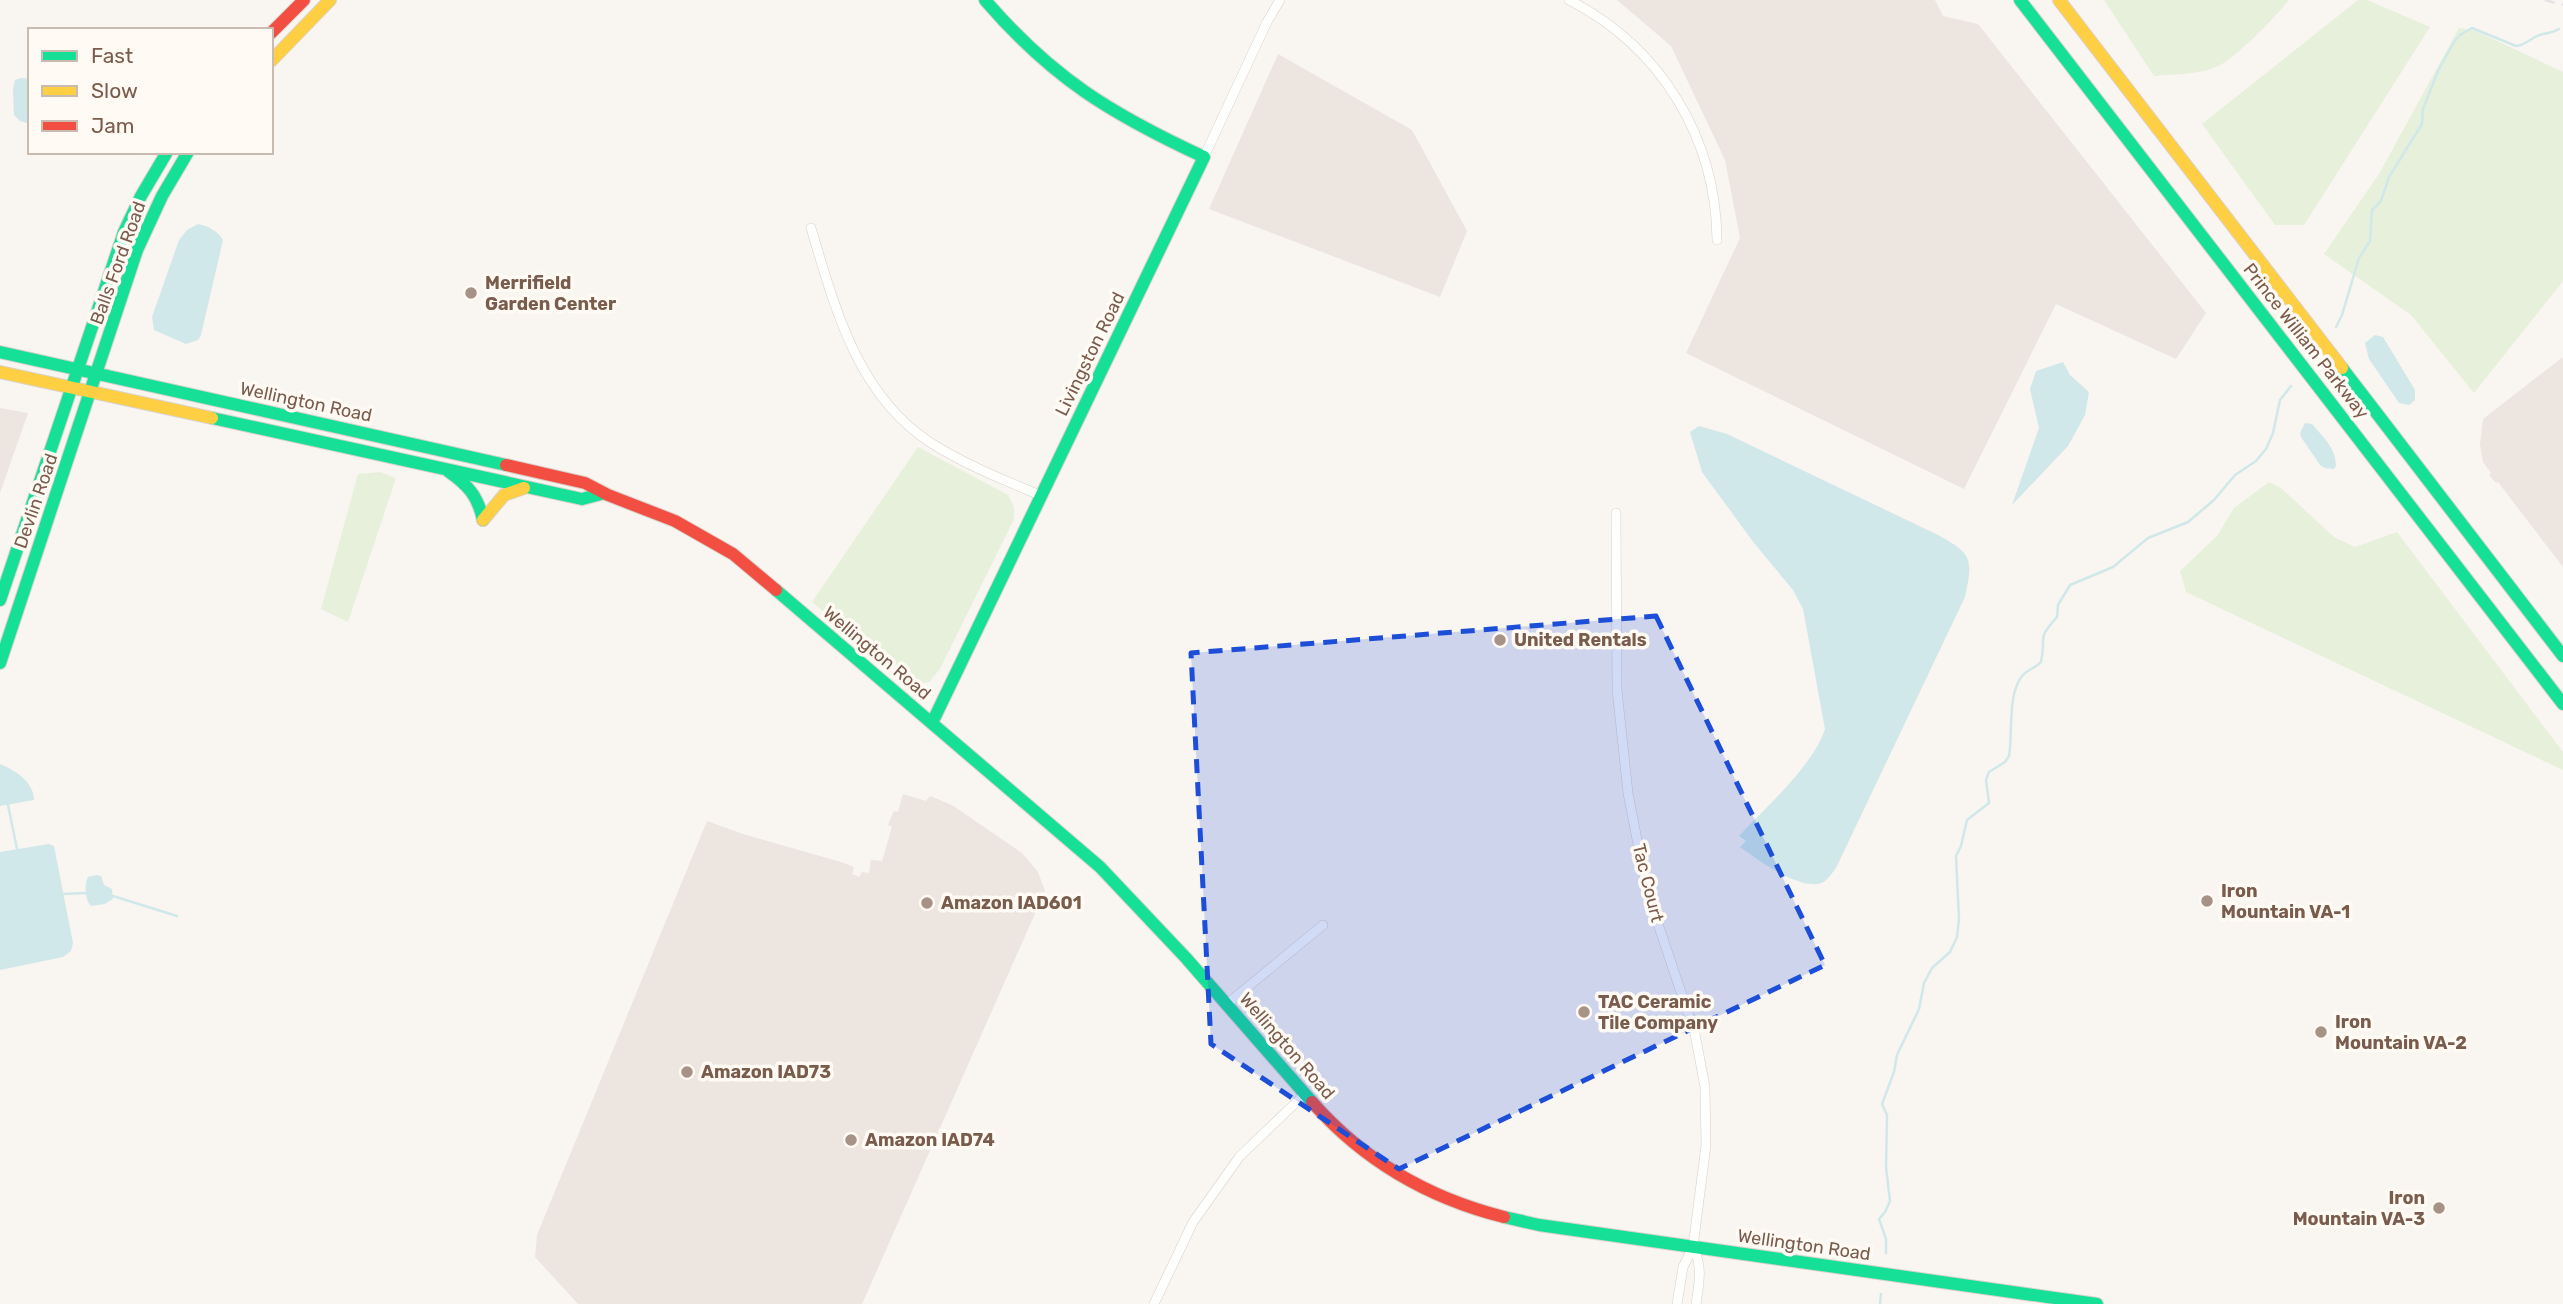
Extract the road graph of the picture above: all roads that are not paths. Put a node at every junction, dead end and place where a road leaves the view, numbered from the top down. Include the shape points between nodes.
1 (304, 0) edge
2 (330, 0) edge
3 (985, 0) edge
4 (1280, 0) edge
5 (1569, 0) edge
6 (2020, 0) edge
7 (2059, 0) edge
8 (273, 31) edge
9 (294, 37) junction
10 (273, 59) edge
11 (166, 154) edge
12 (187, 154) edge
13 (1204, 157) junction
14 (811, 228) dead end
15 (1717, 240) dead end
16 (0, 352) edge
17 (77, 370) junction
18 (0, 372) edge
19 (96, 374) junction
20 (71, 387) junction
21 (91, 391) junction
22 (442, 467) junction
23 (533, 487) junction
24 (601, 494) junction
25 (1042, 496) junction
26 (1616, 513) dead end
27 (0, 600) edge
28 (2563, 656) edge
29 (0, 663) edge
30 (2563, 704) edge
31 (932, 723) junction
32 (1323, 925) dead end
33 (1227, 1004) junction
34 (1305, 1094) junction
35 (1693, 1247) junction
36 (1154, 1304) edge
37 (1677, 1304) edge
38 (1696, 1304) edge
39 (2097, 1304) edge

1 - 8 main road
1 - 9 main road via 293,23
2 - 9 main road
3 - 13 main road via 1019,40 1072,86 1119,117
4 - 13 street, Livingston Road
5 - 15 street via 1622,35 1670,88 1709,171
6 - 30 main road, Prince William Parkway
7 - 28 main road, Prince William Parkway
9 - 10 main road
11 - 17 main road, Balls Ford Road via 128,221
12 - 19 main road, Balls Ford Road via 143,237
13 - 25 main road, Livingston Road
14 - 25 street via 844,332 873,387 891,409 929,442 960,460
16 - 17 main road, Wellington Road
17 - 19 main road, Wellington Road
17 - 20 main road, Devlin Road
18 - 20 main road, Wellington Road
19 - 21 main road, Balls Ford Road
19 - 24 main road, Wellington Road via 585,483
20 - 21 main road, Wellington Road
20 - 27 main road, Devlin Road
21 - 22 main road, Wellington Road
21 - 29 main road, Devlin Road
22 - 23 main road, Wellington Road
22 - 23 main road via 474,490 483,520 501,495
23 - 24 main road, Wellington Road via 582,499
24 - 31 main road, Wellington Road via 664,516 728,550
25 - 31 main road, Livingston Road
26 - 35 street, Tac Court via 1617,690 1628,793 1647,891 1695,1034 1705,1087 1706,1145
31 - 33 main road, Wellington Road via 1100,866
32 - 33 street
33 - 34 main road, Wellington Road
34 - 35 main road, Wellington Road via 1374,1160 1453,1203 1539,1225
34 - 36 street via 1240,1156 1194,1222
35 - 37 street via 1683,1267
35 - 38 street via 1700,1263
35 - 39 main road, Wellington Road

